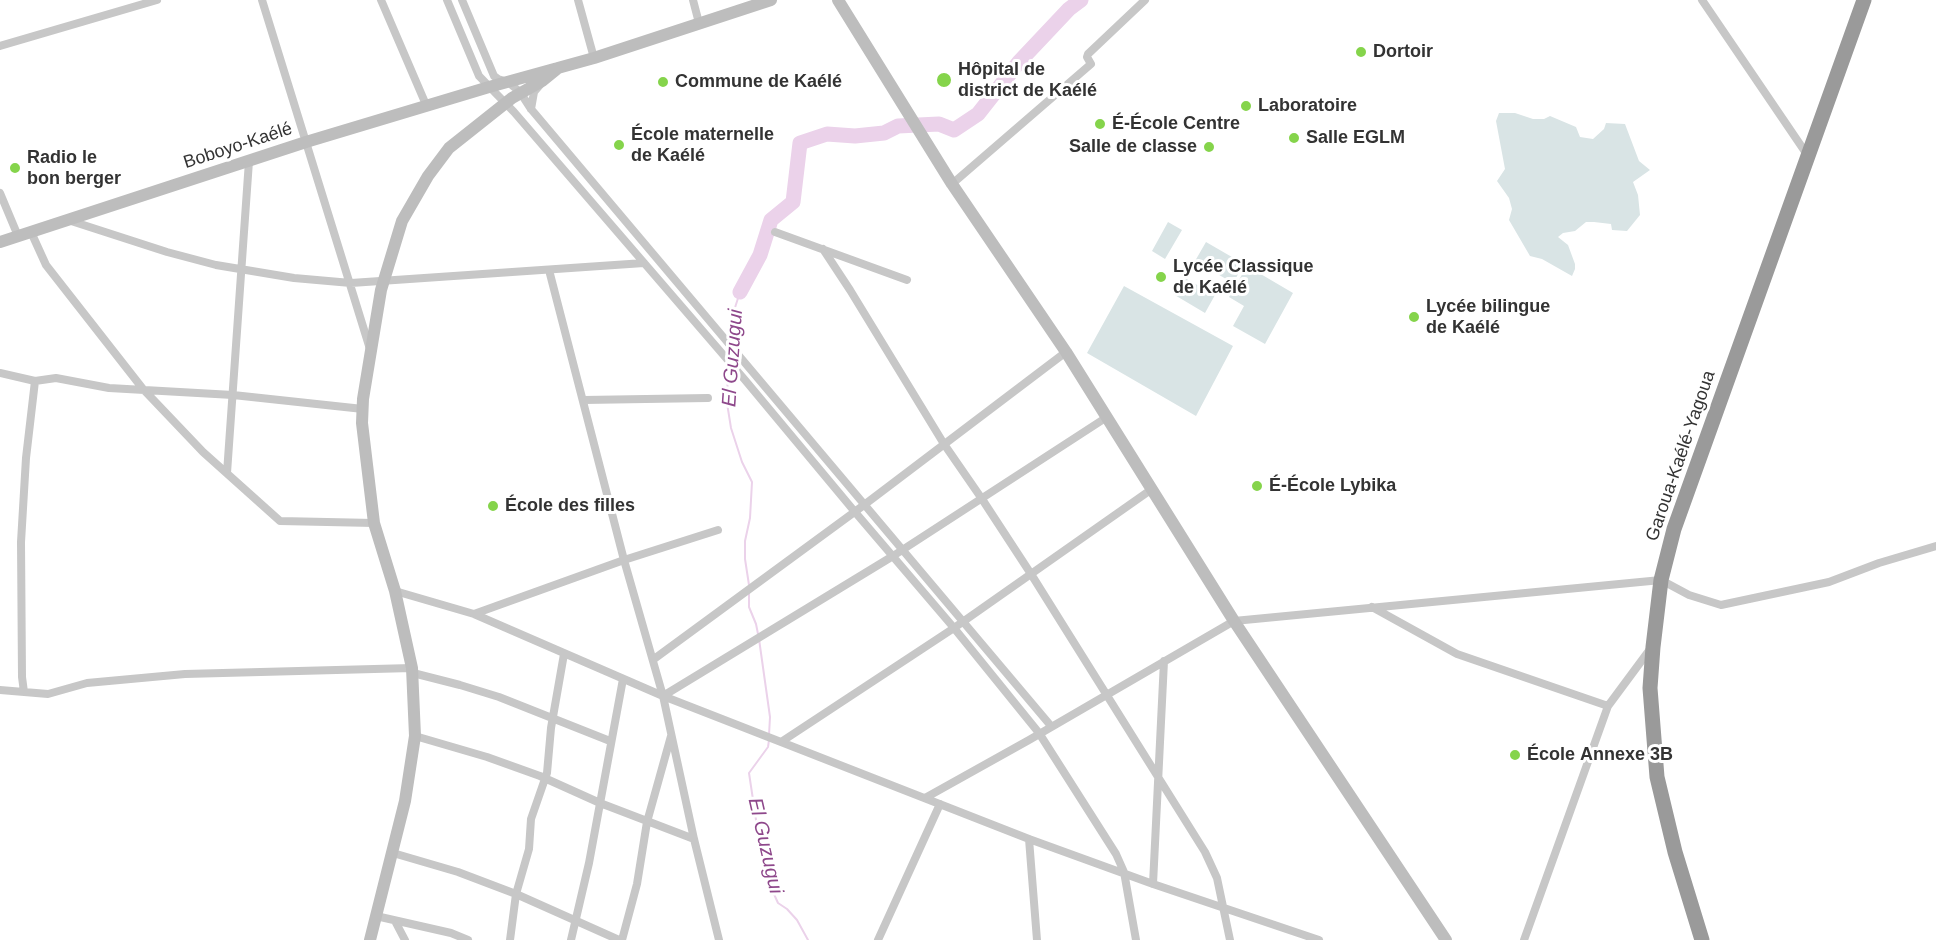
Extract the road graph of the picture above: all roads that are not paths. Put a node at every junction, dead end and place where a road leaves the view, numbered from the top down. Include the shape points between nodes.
1 (157, 0) edge
2 (262, 0) edge
3 (381, 0) edge
4 (447, 0) edge
5 (462, 0) edge
6 (578, 0) edge
7 (693, 0) edge
8 (771, 0) edge
9 (838, 0) edge
10 (1145, 0) edge
11 (1702, 0) edge
12 (1864, 0) edge
13 (699, 23) junction
14 (0, 46) edge
15 (594, 58) junction
16 (558, 68) junction
17 (542, 81) junction
18 (508, 82) junction
19 (489, 87) junction
20 (520, 92) junction
21 (506, 103) junction
22 (426, 107) junction
23 (531, 109) junction
24 (306, 142) junction
25 (1808, 157) junction
26 (249, 161) junction
27 (952, 184) junction
28 (0, 193) edge
29 (68, 220) junction
30 (31, 232) junction
31 (776, 232) dead end
32 (18, 236) junction
33 (0, 242) edge
34 (823, 249) junction
35 (644, 263) junction
36 (241, 269) junction
37 (549, 270) junction
38 (907, 280) dead end
39 (383, 281) junction
40 (351, 283) junction
41 (370, 352) junction
42 (1066, 352) junction
43 (0, 373) edge
44 (35, 381) junction
45 (143, 389) junction
46 (233, 395) junction
47 (708, 398) dead end
48 (584, 400) junction
49 (363, 409) junction
50 (1107, 417) junction
51 (944, 444) junction
52 (227, 472) junction
53 (1152, 489) junction
54 (982, 499) junction
55 (864, 505) junction
56 (855, 512) junction
57 (374, 523) junction
58 (718, 530) dead end
59 (1936, 546) edge
60 (902, 550) junction
61 (893, 556) junction
62 (624, 560) junction
63 (1031, 574) junction
64 (1661, 580) junction
65 (395, 591) junction
66 (1372, 607) junction
67 (474, 614) junction
68 (962, 621) junction
69 (1234, 621) junction
70 (954, 628) junction
71 (1653, 647) junction
72 (564, 654) junction
73 (654, 659) junction
74 (1164, 661) junction
75 (412, 671) junction
76 (623, 679) junction
77 (0, 690) edge
78 (24, 692) junction
79 (1107, 694) junction
80 (663, 696) junction
81 (1608, 706) junction
82 (553, 717) junction
83 (1051, 726) junction
84 (672, 733) junction
85 (1039, 733) junction
86 (415, 736) junction
87 (610, 741) junction
88 (781, 742) junction
89 (1158, 777) junction
90 (546, 779) junction
91 (925, 798) junction
92 (600, 803) junction
93 (940, 804) junction
94 (647, 822) junction
95 (694, 839) junction
96 (1029, 839) junction
97 (393, 853) junction
98 (1124, 872) junction
99 (1153, 884) junction
100 (516, 894) junction
101 (1223, 908) junction
102 (376, 916) junction
103 (575, 920) junction
104 (395, 921) junction
105 (370, 940) edge
106 (405, 940) edge
107 (468, 940) edge
108 (510, 940) edge
109 (571, 940) edge
110 (620, 940) edge
111 (719, 940) edge
112 (878, 940) edge
113 (1037, 940) edge
114 (1136, 940) edge
115 (1230, 940) edge
116 (1319, 940) edge
117 (1446, 940) edge
118 (1524, 940) edge
119 (1702, 940) edge

1 - 14 street
2 - 24 street
3 - 22 street
4 - 19 street via 479,76
5 - 18 street via 494,76
6 - 15 street
7 - 13 street
8 - 13 main road
9 - 27 main road
10 - 27 street via 1089,53 1091,64
11 - 25 street
12 - 25 highway, Garoua-Kaélé-Yagoua
13 - 15 main road
15 - 16 main road
16 - 17 main road
16 - 18 main road
17 - 20 main road
17 - 23 street via 534,92
18 - 19 main road, Boboyo-Kaélé
18 - 20 street
19 - 21 street
19 - 22 main road, Boboyo-Kaélé
20 - 21 main road
20 - 23 street
21 - 35 street
21 - 39 main road via 455,141 433,169 402,221
22 - 24 main road, Boboyo-Kaélé
23 - 55 street
24 - 26 main road, Boboyo-Kaélé
24 - 40 street
25 - 64 highway, Garoua-Kaélé-Yagoua via 1674,529
26 - 29 main road, Boboyo-Kaélé
26 - 36 street
27 - 42 main road
28 - 32 street
29 - 30 main road, Boboyo-Kaélé
29 - 36 street via 167,252
30 - 32 main road, Boboyo-Kaélé
30 - 45 street via 46,265
31 - 34 street
32 - 33 main road, Boboyo-Kaélé
34 - 38 street
34 - 51 street
35 - 37 street
35 - 56 street
36 - 40 street
36 - 46 street
37 - 39 street
37 - 48 street
39 - 40 street
39 - 41 main road
40 - 41 street
41 - 49 main road
42 - 50 main road
42 - 51 street
43 - 44 street
44 - 45 street via 56,378 109,388
44 - 78 street via 21,542
45 - 46 street
45 - 52 street
46 - 49 street
46 - 52 street
47 - 48 street
48 - 62 street
49 - 57 main road
50 - 53 main road
50 - 54 street
51 - 54 street
51 - 55 street
52 - 57 street via 283,523
53 - 63 street
53 - 69 main road
54 - 60 street
54 - 63 street
55 - 56 street
55 - 60 street
56 - 61 street
56 - 73 street
57 - 65 main road
58 - 62 street
59 - 64 street via 1828,582 1721,605 1689,595
60 - 61 street
60 - 68 street
61 - 70 street
61 - 80 street
62 - 67 street
62 - 73 street
63 - 68 street
63 - 79 street
64 - 66 street
64 - 71 highway, Garoua-Kaélé-Yagoua
65 - 67 street
65 - 75 main road
66 - 69 street
66 - 81 street via 1457,654
67 - 72 street
68 - 70 street
68 - 83 street
69 - 74 street
69 - 117 main road
70 - 85 street
70 - 88 street
71 - 81 street
71 - 119 highway, Garoua-Kaélé-Yagoua via 1650,688 1657,777
72 - 76 street
72 - 82 street
73 - 80 street
74 - 79 street
74 - 89 street
75 - 78 street via 185,674 87,683 48,694
75 - 82 street
75 - 86 main road
76 - 80 street
76 - 87 street
77 - 78 street
79 - 83 street
79 - 89 street
80 - 84 street
80 - 88 street
81 - 118 street
82 - 87 street
82 - 90 street
83 - 85 street
84 - 94 street
84 - 95 street
85 - 91 street
85 - 98 street via 1108,839
86 - 90 street
86 - 97 main road
87 - 92 street
88 - 91 street
89 - 99 street
89 - 101 street via 1213,867
90 - 92 street
90 - 100 street via 534,807 529,849
91 - 93 street
92 - 94 street
92 - 103 street
93 - 96 street
93 - 112 street
94 - 95 street
94 - 110 street via 637,884
95 - 111 street
96 - 98 street
96 - 113 street
97 - 100 street
97 - 102 main road
98 - 99 street
98 - 114 street
99 - 101 street
100 - 103 street
100 - 108 street
101 - 115 street
101 - 116 street
102 - 104 street
102 - 105 main road
103 - 109 street
103 - 110 street
104 - 106 street
104 - 107 street

